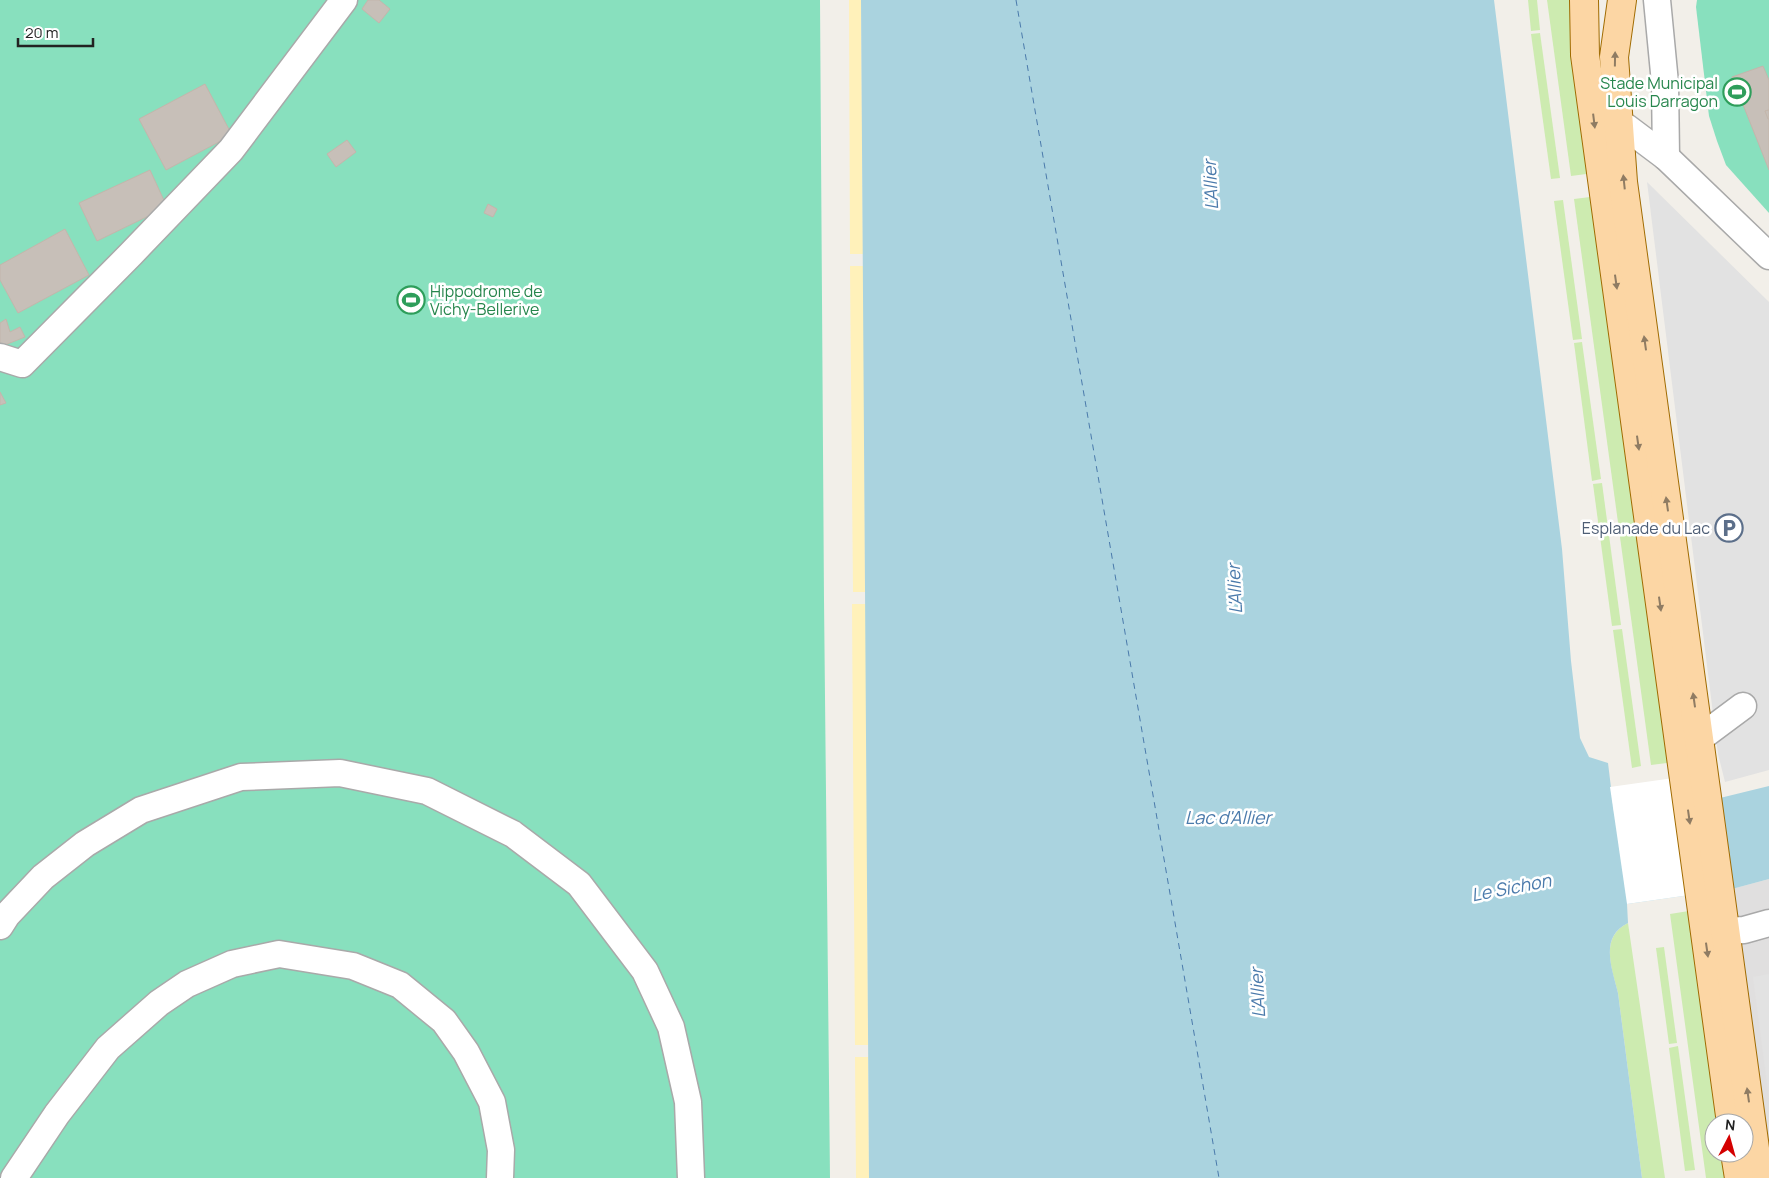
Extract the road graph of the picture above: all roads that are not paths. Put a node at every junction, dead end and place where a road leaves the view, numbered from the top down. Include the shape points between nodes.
1 (344, 0) edge
2 (1584, 0) edge
3 (1622, 0) edge
4 (1656, 0) edge
5 (1618, 125) junction
6 (1666, 157) junction
7 (1769, 256) edge
8 (0, 357) edge
9 (1743, 706) dead end
10 (1700, 738) junction
11 (1693, 767) junction
12 (1711, 899) junction
13 (1769, 923) edge
14 (0, 926) edge
15 (1726, 931) junction
16 (1730, 1113) edge
17 (1737, 1163) edge
18 (14, 1178) edge
19 (500, 1178) edge
20 (691, 1178) edge
21 (1739, 1178) edge
22 (1759, 1178) edge

1 - 8 street via 231,150 131,254 22,364
2 -> 11 main road via 1586,64
5 -> 3 main road via 1614,57
4 - 6 street via 1665,83
5 - 6 street via 1626,127
10 -> 5 main road via 1623,182
6 - 7 street
9 - 10 street
10 - 11 main road
11 - 12 main road
12 - 15 main road
12 -> 16 main road
13 - 15 street
14 - 20 street via 43,878 85,844 141,810 241,777 340,773 427,791 513,834 580,884 645,971 670,1027 688,1102
22 -> 15 main road
17 - 21 main road
18 - 19 street via 57,1114 108,1048 159,1003 187,984 232,964 279,954 353,966 400,985 444,1021 466,1052 492,1102 501,1150

